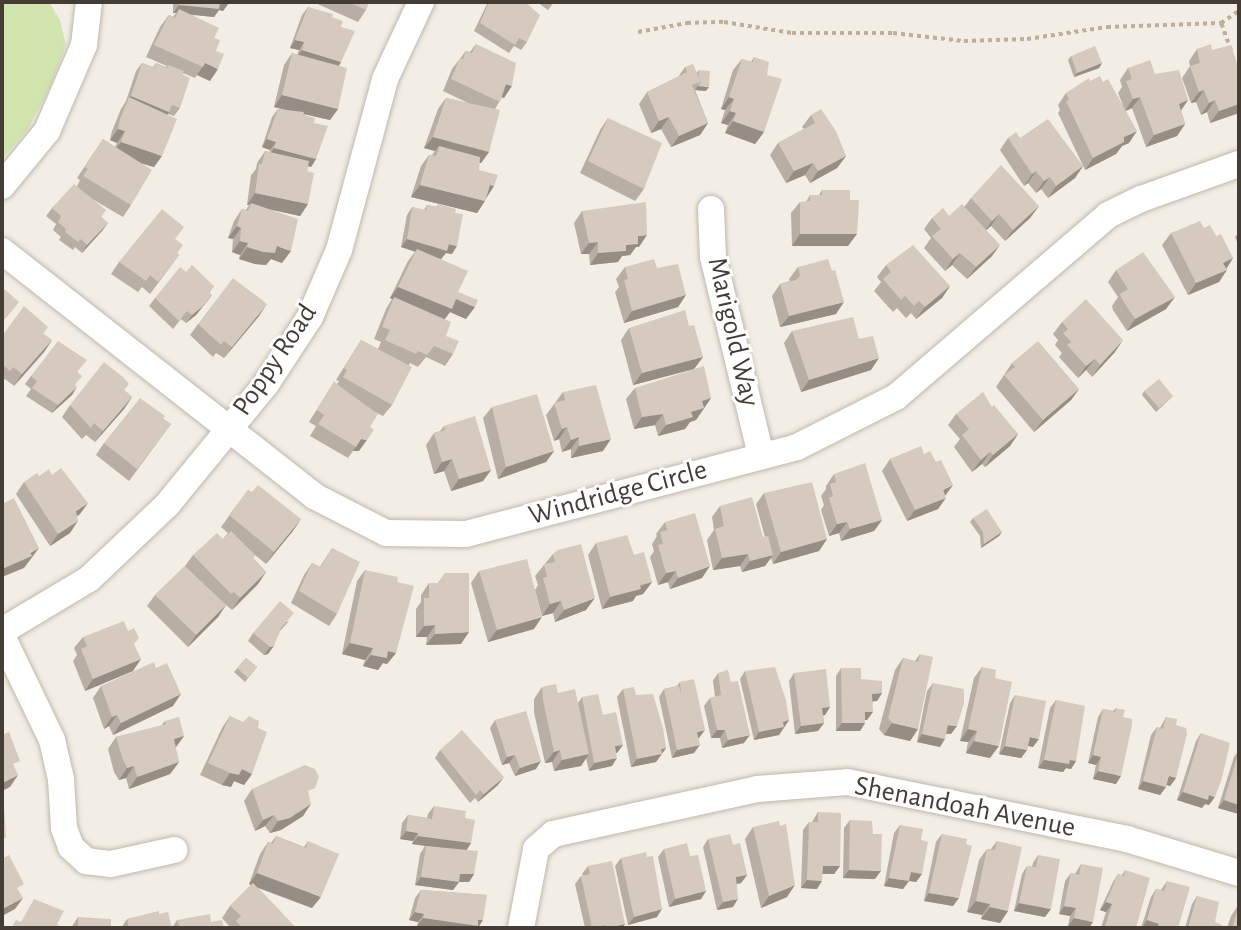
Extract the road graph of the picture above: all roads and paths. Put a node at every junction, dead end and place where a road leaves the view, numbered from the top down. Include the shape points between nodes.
1 (89, 2) edge
2 (421, 2) edge
3 (1239, 11) edge
4 (1221, 23) junction
5 (638, 32) dead end
6 (1235, 62) edge
7 (1239, 164) edge
8 (2, 186) edge
9 (711, 209) dead end
10 (2, 251) edge
11 (230, 426) junction
12 (761, 455) junction
13 (2, 634) edge
14 (174, 850) dead end
15 (1239, 873) edge
16 (521, 928) edge

1 - 8 street via 84,45 47,131
2 - 11 street, Poppy Road via 385,79 339,250 310,317 266,384
3 - 4 path
4 - 5 path via 964,41 893,33 792,33 724,22
4 - 6 path
7 - 12 street, Windridge Circle via 1108,215 896,397 797,447
9 - 12 street, Marigold Way via 713,257
10 - 11 street, Windridge Circle
11 - 12 street, Windridge Circle via 314,496 386,533 466,534
11 - 13 street, Poppy Road via 167,505 89,579
13 - 14 street via 52,740 71,847 86,861 111,864
15 - 16 street, Shenandoah Avenue via 1127,839 847,782 757,789 553,834 536,849

